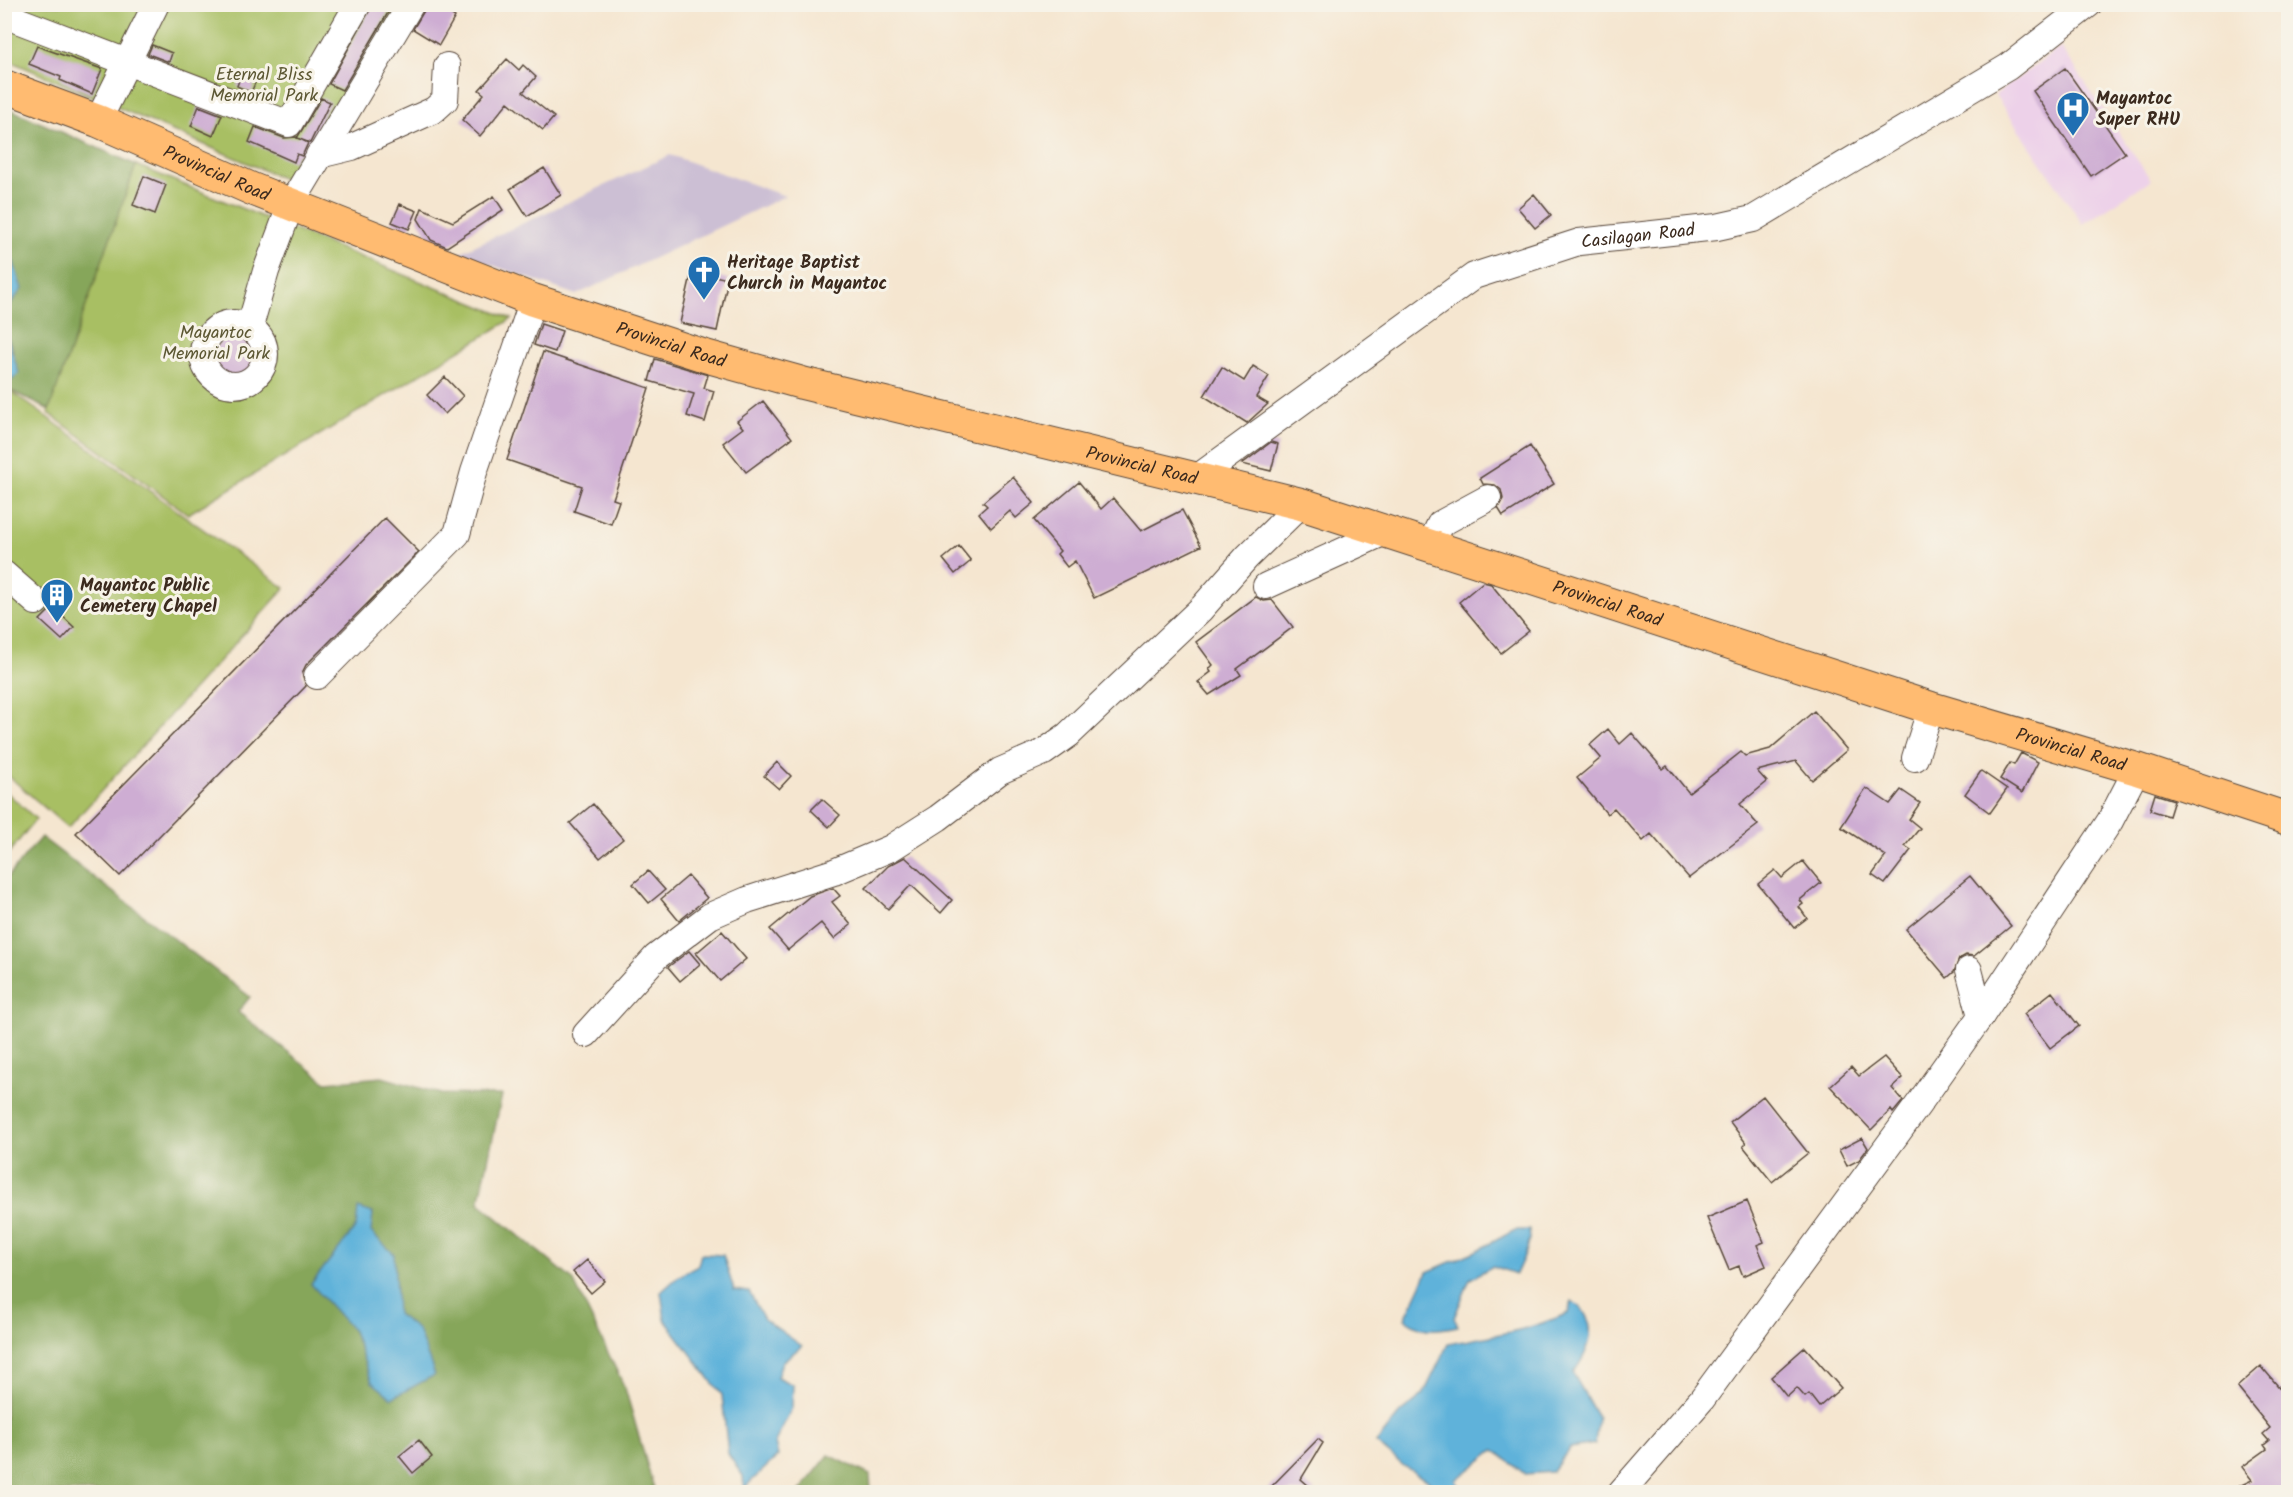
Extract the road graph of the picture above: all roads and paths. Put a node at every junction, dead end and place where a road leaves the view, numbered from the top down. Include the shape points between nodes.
1 (10, 4) edge
2 (156, 4) edge
3 (358, 4) edge
4 (411, 4) edge
5 (2089, 4) edge
6 (126, 63) junction
7 (447, 66) dead end
8 (4, 86) edge
9 (98, 121) junction
10 (319, 155) junction
11 (291, 204) junction
12 (533, 300) junction
13 (250, 326) dead end
14 (1194, 480) junction
15 (1488, 498) dead end
16 (1300, 504) junction
17 (1387, 531) junction
18 (1430, 545) junction
19 (4, 574) edge
20 (1266, 586) dead end
21 (36, 602) dead end
22 (317, 676) dead end
23 (1931, 708) junction
24 (1916, 758) dead end
25 (2137, 769) junction
26 (2289, 819) edge
27 (1969, 970) dead end
28 (1981, 1017) junction
29 (586, 1034) dead end
30 (1621, 1492) edge

1 - 6 street via 9,10 17,20
2 - 6 street
3 - 6 street via 289,124
4 - 10 street
5 - 14 street, Casilagan Road via 2008,67 1753,219 1717,227 1579,242 1474,276
6 - 9 street
7 - 10 street via 445,100 434,110 352,147
8 - 9 main road, Provincial Road
9 - 11 main road, Provincial Road
10 - 11 street
11 - 12 main road, Provincial Road
11 - 13 street
12 - 14 main road, Provincial Road via 751,369
12 - 22 street via 457,534
14 - 16 main road, Provincial Road
15 - 18 street via 1440,524
16 - 17 main road, Provincial Road
16 - 29 street via 1201,609 1068,735 1044,752 999,771 891,848 710,916 656,957
17 - 18 main road, Provincial Road
17 - 20 street
18 - 23 main road, Provincial Road
19 - 21 street
23 - 24 street
23 - 25 main road, Provincial Road
25 - 26 main road, Provincial Road
25 - 28 street via 2110,821
27 - 28 street
28 - 30 street via 1702,1399

